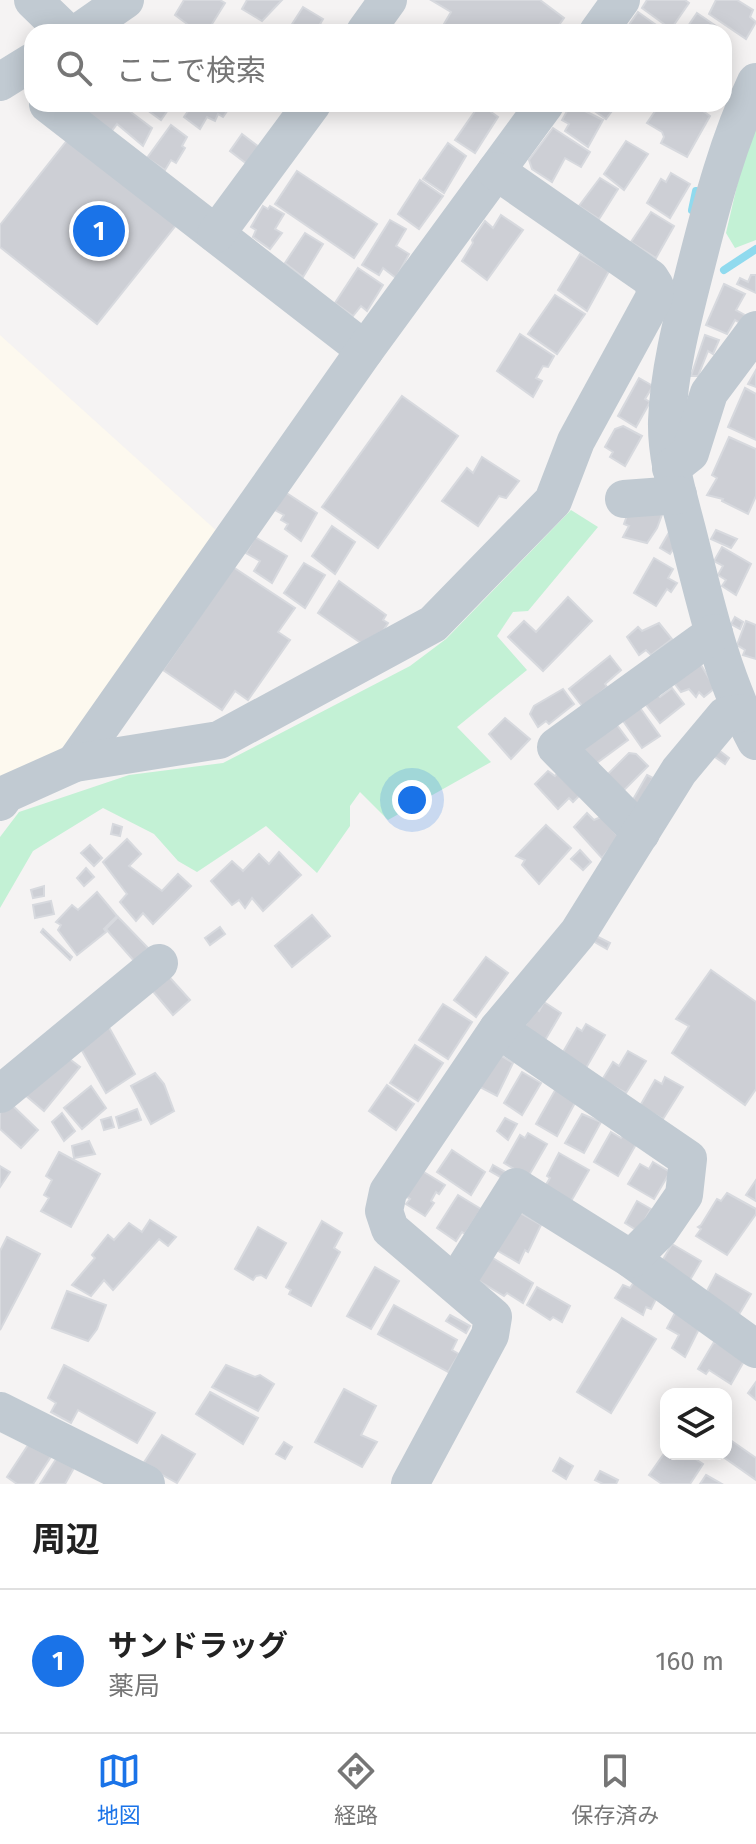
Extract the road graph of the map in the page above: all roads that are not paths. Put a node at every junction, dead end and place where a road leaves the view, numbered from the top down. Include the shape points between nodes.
1 (33, 0) edge
2 (125, 0) edge
3 (388, 0) edge
4 (621, 0) edge
5 (58, 24) edge
6 (90, 24) edge
7 (371, 24) edge
8 (604, 24) edge
9 (756, 82) edge
10 (58, 112) edge
11 (306, 112) edge
12 (539, 112) edge
13 (496, 171) junction
14 (216, 234) junction
15 (756, 330) edge
16 (365, 350) junction
17 (675, 482) junction
18 (624, 499) dead end
19 (714, 633) junction
20 (748, 727) edge
21 (75, 763) junction
22 (0, 802) edge
23 (641, 833) junction
24 (159, 963) dead end
25 (498, 1029) junction
26 (0, 1094) edge
27 (631, 1259) junction
28 (455, 1284) junction
29 (756, 1349) edge
30 (0, 1411) edge
31 (146, 1484) edge
32 (410, 1484) edge

1 - 5 street
2 - 6 street
3 - 7 street
4 - 8 street
9 - 17 street via 721,168 685,308 667,424
10 - 14 street
11 - 14 street
12 - 13 street
13 - 16 street
13 - 21 street via 655,286 654,298 576,441 553,501 433,624 219,740
14 - 16 street
15 - 17 street via 709,393
16 - 21 street
17 - 18 street
17 - 19 street
19 - 20 street
19 - 23 street via 556,747
20 - 23 street via 725,716 679,771
21 - 22 street via 6,794
23 - 25 street via 578,933
24 - 26 street
25 - 27 street via 688,1159 684,1195
25 - 28 street via 388,1192 384,1211 390,1229
27 - 28 street via 516,1187
27 - 29 street
28 - 32 street via 493,1317 490,1335
30 - 31 street

